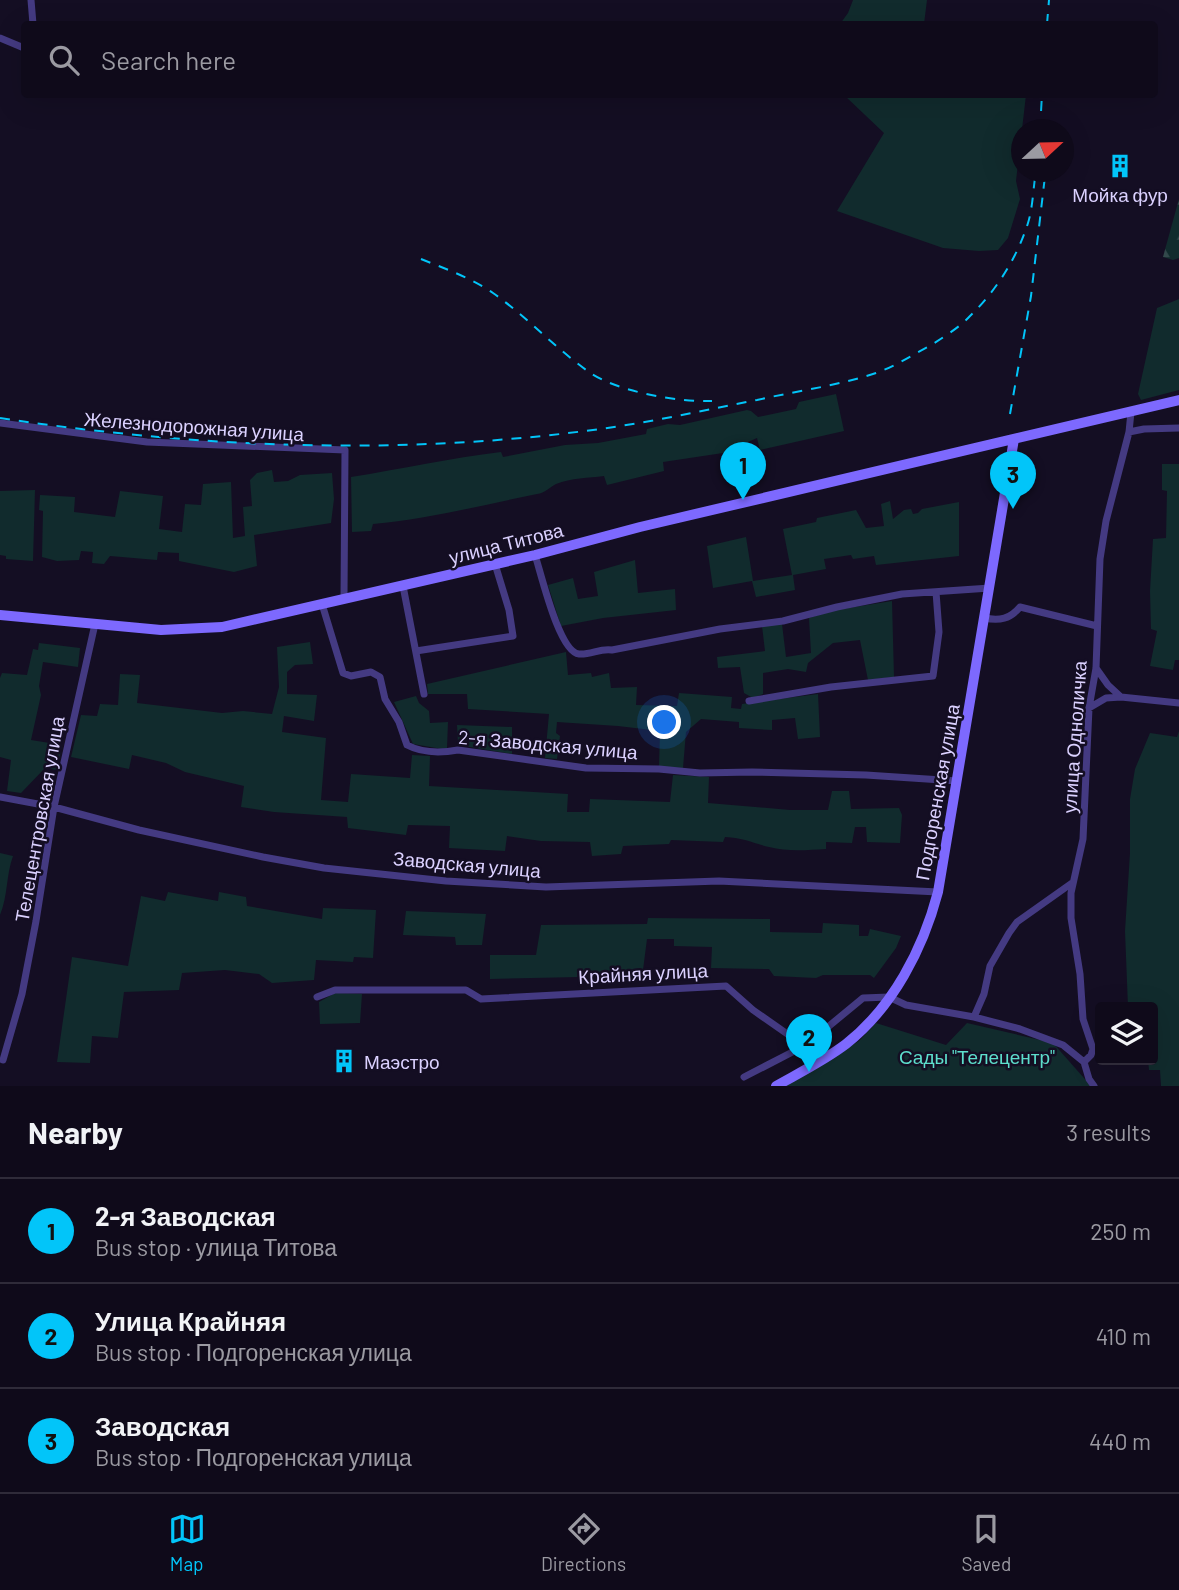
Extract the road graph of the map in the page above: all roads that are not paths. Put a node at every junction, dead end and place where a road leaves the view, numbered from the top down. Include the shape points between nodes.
1 (31, 0) edge
2 (33, 21) edge
3 (0, 38) edge
4 (21, 47) edge
5 (1179, 400) edge
6 (1131, 412) junction
7 (0, 423) edge
8 (1179, 428) edge
9 (1129, 432) junction
10 (1014, 439) junction
11 (535, 555) junction
12 (495, 564) junction
13 (403, 586) junction
14 (989, 588) junction
15 (936, 592) junction
16 (344, 599) junction
17 (322, 604) junction
18 (0, 615) edge
19 (985, 618) junction
20 (95, 624) junction
21 (1097, 626) junction
22 (416, 651) junction
23 (1096, 668) junction
24 (425, 694) dead end
25 (1121, 696) junction
26 (749, 701) dead end
27 (1179, 703) edge
28 (1090, 708) junction
29 (957, 781) junction
30 (0, 797) edge
31 (54, 807) junction
32 (1072, 883) junction
33 (938, 892) junction
34 (317, 997) dead end
35 (890, 997) junction
36 (974, 1017) junction
37 (806, 1045) junction
38 (823, 1059) junction
39 (3, 1060) dead end
40 (1084, 1062) junction
41 (744, 1077) dead end
42 (776, 1086) edge
43 (1094, 1086) edge

1 - 2 street
3 - 4 street
5 - 6 main road, улица Титова
6 - 9 street, улица Одноличка
6 - 10 main road, улица Титова
7 - 16 street, Железнодорожная улица via 147,442 345,450
8 - 9 street
9 - 21 street, улица Одноличка via 1106,521
10 - 11 main road, улица Титова
10 - 14 main road, Подгоренская улица
11 - 12 main road, улица Титова
11 - 15 street via 565,643 579,654 783,621 902,594
12 - 13 main road, улица Титова
12 - 22 street via 513,636
13 - 16 main road, улица Титова
13 - 22 street
14 - 15 street
14 - 19 main road, Подгоренская улица
15 - 26 street via 939,632 933,676
16 - 17 main road, улица Титова
17 - 20 main road, улица Титова via 222,627 161,630
17 - 29 street, 2-я Заводская улица via 343,673 351,676 371,671 380,677 407,746 416,750 458,750 586,768
18 - 20 main road, улица Титова
19 - 21 street via 999,621 1020,607
19 - 29 main road, Подгоренская улица
20 - 31 street, Телецентровская улица
21 - 23 street, улица Одноличка
22 - 24 street
23 - 25 street
23 - 28 street, улица Одноличка
25 - 27 street
25 - 28 street via 1106,698
28 - 32 street, улица Одноличка via 1083,839
29 - 33 main road, Подгоренская улица
30 - 31 street, Заводская улица
31 - 33 street, Заводская улица via 263,857 446,881 545,887 719,881
31 - 39 street, Телецентровская улица via 27,968
32 - 36 street via 1031,911 1009,933 990,967
32 - 40 street, улица Одноличка via 1071,918 1083,1018 1093,1049
33 - 35 main road, Подгоренская улица via 923,941
34 - 37 street, Крайняя улица via 335,990 466,990 483,999 726,986
35 - 36 street via 906,1005
35 - 37 street via 863,998
35 - 38 main road, Подгоренская улица via 850,1041
36 - 40 street via 1063,1045
37 - 38 street, Крайняя улица
37 - 41 street
38 - 42 main road, Подгоренская улица
40 - 43 street

